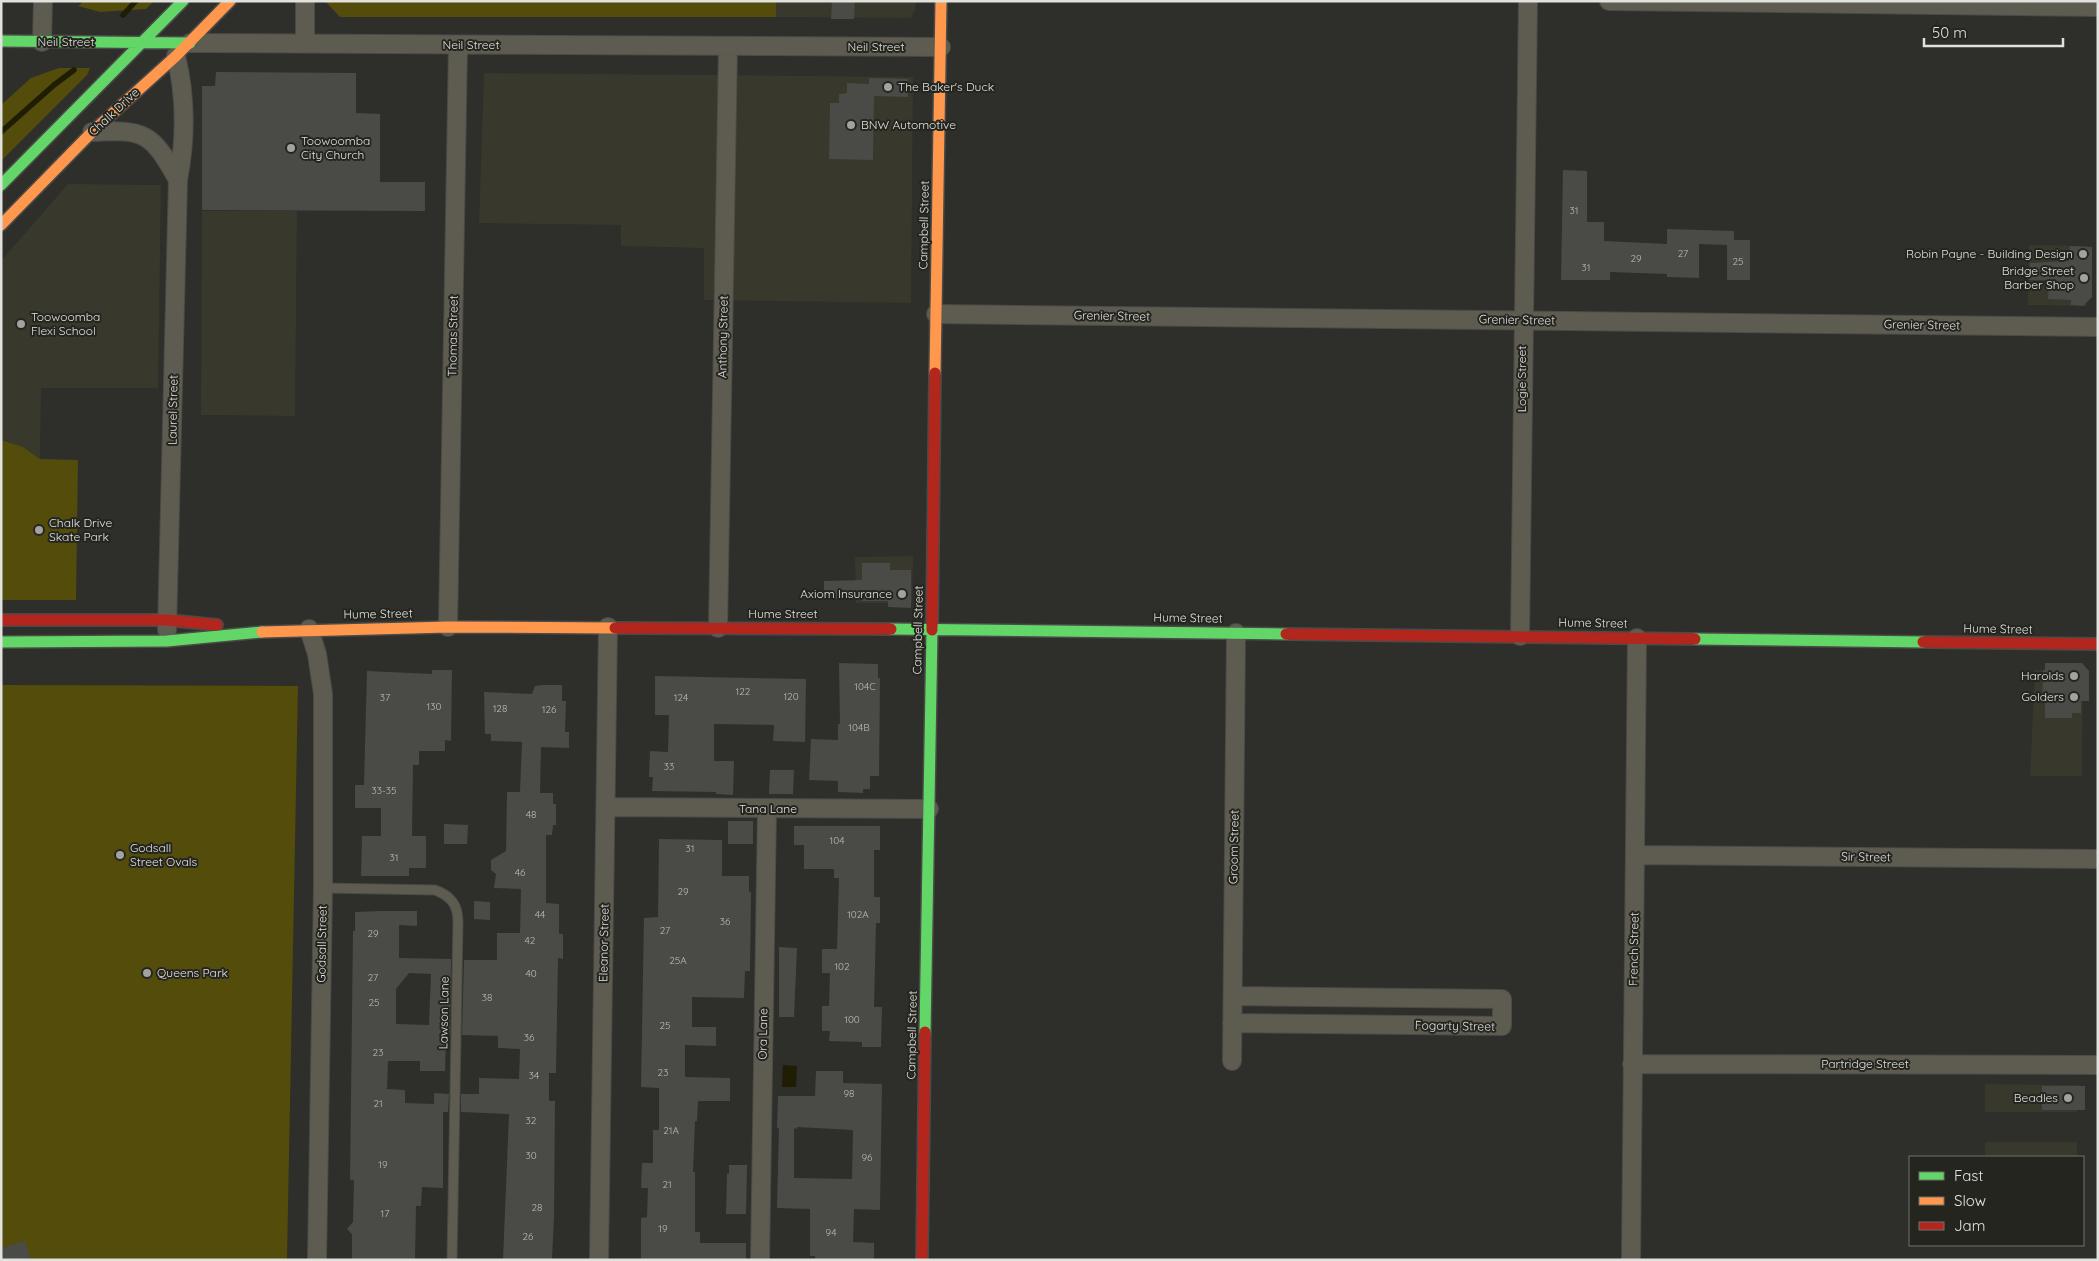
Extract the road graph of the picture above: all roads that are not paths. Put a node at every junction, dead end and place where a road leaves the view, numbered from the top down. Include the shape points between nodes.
1 (43, 1) edge
2 (183, 1) edge
3 (230, 1) edge
4 (305, 1) edge
5 (941, 1) edge
6 (1528, 1) edge
7 (1609, 1) edge
8 (2098, 6) edge
9 (1, 41) edge
10 (42, 42) junction
11 (143, 43) junction
12 (190, 43) junction
13 (305, 44) junction
14 (458, 45) junction
15 (728, 46) junction
16 (941, 47) junction
17 (176, 56) junction
18 (92, 132) junction
19 (178, 180) junction
20 (1, 185) edge
21 (1, 226) edge
22 (936, 314) junction
23 (1523, 320) junction
24 (2098, 327) edge
25 (1, 620) edge
26 (167, 620) junction
27 (448, 627) junction
28 (608, 627) junction
29 (718, 628) junction
30 (932, 629) junction
31 (279, 630) junction
32 (309, 630) junction
33 (1236, 632) junction
34 (1520, 636) junction
35 (1636, 638) junction
36 (167, 641) junction
37 (1, 642) edge
38 (2098, 644) edge
39 (606, 808) junction
40 (767, 809) junction
41 (929, 809) junction
42 (1635, 855) junction
43 (2098, 859) edge
44 (322, 888) junction
45 (1233, 996) junction
46 (1232, 1023) junction
47 (1232, 1061) dead end
48 (1632, 1064) junction
49 (2098, 1065) edge
50 (317, 1260) edge
51 (452, 1260) edge
52 (599, 1260) edge
53 (760, 1260) edge
54 (922, 1260) edge
55 (1631, 1260) edge

1 - 10 street
2 - 11 main road
3 - 12 main road, Chalk Drive
4 - 13 street
5 - 16 main road, Campbell Street
6 - 23 street, Logie Street
7 - 8 street
9 - 10 main road, Neil Street
10 - 11 main road, Neil Street
11 - 12 main road, Neil Street
11 - 20 main road
12 - 13 street, Neil Street
12 - 17 main road, Chalk Drive
13 - 14 street, Neil Street
14 - 15 street, Neil Street
14 - 27 street, Thomas Street
15 - 16 street, Neil Street
15 - 29 street, Anthony Street
16 - 22 main road, Campbell Street
17 - 18 main road, Chalk Drive
17 - 19 street, Laurel Street via 184,90 183,152
18 - 19 street via 122,131 142,135 162,152
18 - 21 main road, Chalk Drive
19 - 26 street, Laurel Street
22 - 23 street, Grenier Street
22 - 30 main road, Campbell Street
23 - 24 street, Grenier Street
23 - 34 street, Logie Street
25 - 26 main road, Hume Street
26 - 31 main road, Hume Street
26 - 36 street, Laurel Street
27 - 28 main road, Hume Street
27 - 32 main road, Hume Street
28 - 29 main road, Hume Street
28 - 39 street, Eleanor Street
29 - 30 main road, Hume Street
30 - 33 main road, Hume Street
30 - 41 main road, Campbell Street
31 - 32 main road, Hume Street
31 - 36 main road, Hume Street
32 - 44 street, Godsall Street via 317,654 323,694
33 - 34 main road, Hume Street
33 - 45 street, Groom Street
34 - 35 main road, Hume Street
35 - 38 main road, Hume Street
35 - 42 street, French Street
36 - 37 main road, Hume Street
39 - 40 street, Tana Lane
39 - 52 street, Eleanor Street
40 - 41 street, Tana Lane
40 - 53 street, Ora Lane
41 - 54 main road, Campbell Street
42 - 43 street, Sir Street
42 - 48 street, French Street
44 - 50 street, Godsall Street
44 - 51 lane, Lawson Lane via 435,890 450,898 455,905 458,922
45 - 46 street, Groom Street
45 - 46 street, Fogarty Street via 1502,999 1502,1026
46 - 47 street, Groom Street
48 - 49 street, Partridge Street
48 - 55 street, French Street

